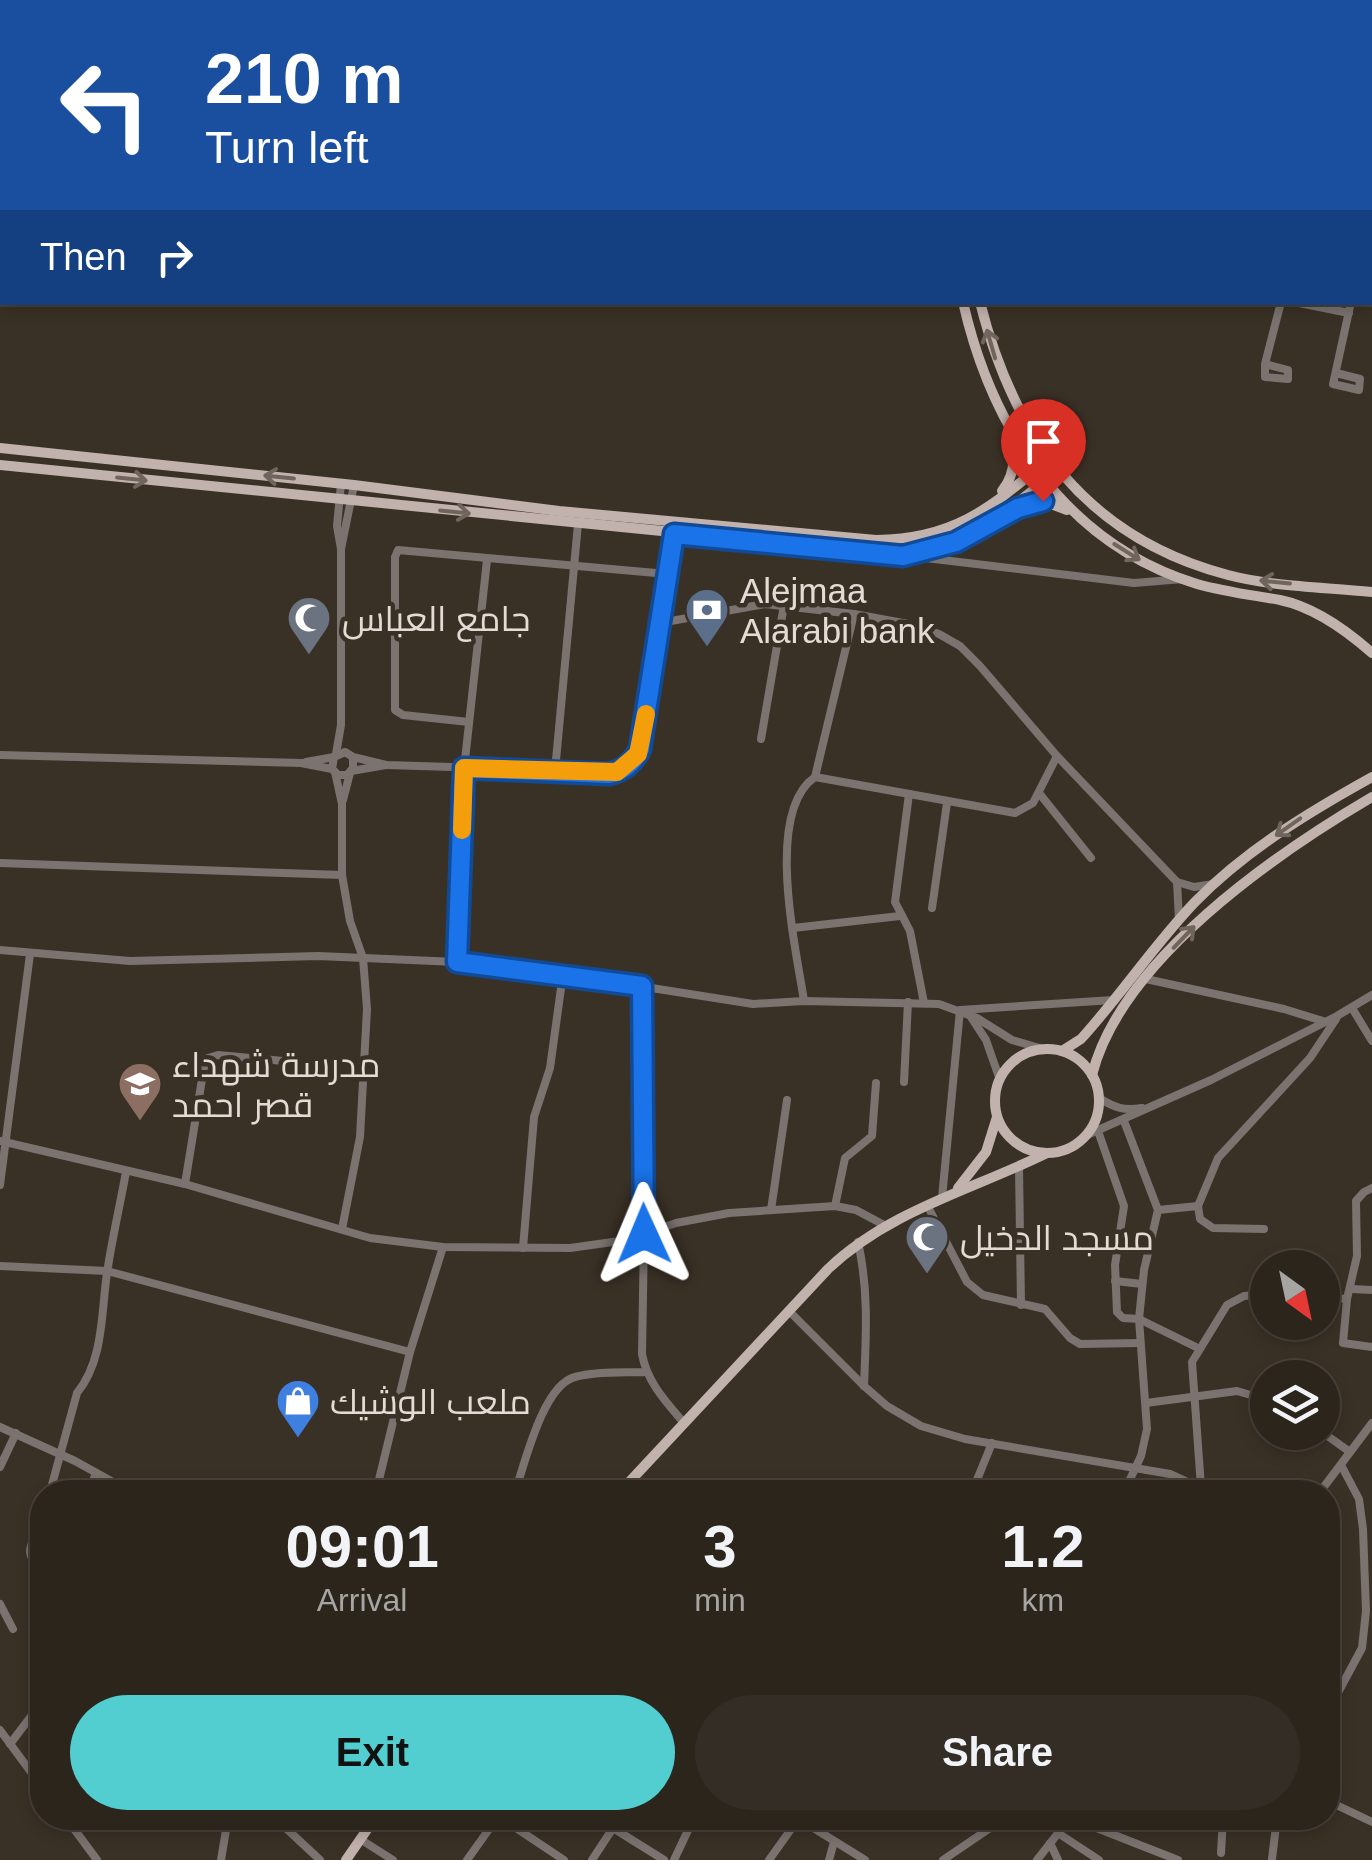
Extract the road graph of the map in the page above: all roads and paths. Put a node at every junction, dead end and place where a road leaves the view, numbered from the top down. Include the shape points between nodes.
1 (964, 305) edge
2 (981, 305) edge
3 (1280, 305) edge
4 (1309, 305) edge
5 (1351, 305) edge
6 (1349, 313) junction
7 (1265, 364) dead end
8 (1336, 374) dead end
9 (1000, 412) junction
10 (0, 448) edge
11 (89, 458) junction
12 (1050, 458) junction
13 (0, 465) edge
14 (1036, 469) junction
15 (1058, 470) junction
16 (87, 474) junction
17 (1045, 480) junction
18 (341, 484) junction
19 (354, 485) junction
20 (346, 501) junction
21 (978, 515) junction
22 (1082, 520) junction
23 (578, 524) junction
24 (977, 532) junction
25 (674, 534) junction
26 (903, 556) junction
27 (487, 560) junction
28 (574, 568) junction
29 (667, 574) junction
30 (1183, 579) junction
31 (1372, 592) edge
32 (784, 605) junction
33 (854, 614) junction
34 (660, 623) junction
35 (1372, 653) edge
36 (469, 722) junction
37 (341, 725) junction
38 (760, 739) dead end
39 (335, 755) junction
40 (0, 756) edge
41 (351, 756) junction
42 (1057, 756) junction
43 (301, 763) junction
44 (386, 766) junction
45 (464, 768) junction
46 (334, 771) junction
47 (555, 771) junction
48 (351, 772) junction
49 (815, 777) junction
50 (1370, 777) edge
51 (909, 794) junction
52 (1040, 794) junction
53 (1372, 797) edge
54 (947, 803) junction
55 (342, 804) junction
56 (1091, 858) dead end
57 (0, 863) edge
58 (342, 875) junction
59 (1177, 882) junction
60 (1214, 884) junction
61 (932, 908) dead end
62 (900, 916) junction
63 (1179, 920) junction
64 (793, 928) junction
65 (0, 950) edge
66 (30, 954) junction
67 (363, 958) junction
68 (457, 962) junction
69 (563, 974) junction
70 (1146, 979) junction
71 (642, 986) junction
72 (1372, 995) edge
73 (804, 1000) junction
74 (1113, 1000) junction
75 (908, 1002) junction
76 (924, 1003) junction
77 (1352, 1008) junction
78 (964, 1012) junction
79 (1337, 1016) junction
80 (1326, 1022) junction
81 (1372, 1041) edge
82 (1044, 1049) junction
83 (1062, 1051) junction
84 (294, 1062) dead end
85 (1092, 1075) junction
86 (1000, 1080) junction
87 (904, 1082) dead end
88 (876, 1083) dead end
89 (1099, 1098) junction
90 (786, 1100) dead end
91 (1152, 1106) junction
92 (997, 1116) junction
93 (1124, 1121) junction
94 (1092, 1133) junction
95 (4, 1142) edge
96 (1047, 1153) junction
97 (1019, 1167) junction
98 (126, 1172) junction
99 (185, 1184) junction
100 (0, 1185) edge
101 (1372, 1188) edge
102 (946, 1197) junction
103 (928, 1204) junction
104 (835, 1206) junction
105 (1198, 1206) junction
106 (771, 1210) junction
107 (1158, 1210) junction
108 (884, 1225) junction
109 (342, 1229) junction
110 (1264, 1229) dead end
111 (644, 1234) junction
112 (858, 1242) junction
113 (443, 1248) junction
114 (523, 1248) junction
115 (0, 1266) edge
116 (108, 1271) junction
117 (1115, 1281) junction
118 (1142, 1284) junction
119 (1372, 1290) edge
120 (1349, 1294) junction
121 (1250, 1295) edge
122 (1340, 1295) edge
123 (1021, 1305) junction
124 (789, 1311) junction
125 (1138, 1319) junction
126 (1139, 1343) junction
127 (1198, 1348) junction
128 (1372, 1348) edge
129 (410, 1352) junction
130 (646, 1372) junction
131 (864, 1386) junction
132 (1250, 1395) edge
133 (1192, 1399) junction
134 (1146, 1403) junction
135 (684, 1422) junction
136 (1372, 1423) edge
137 (0, 1427) edge
138 (16, 1433) junction
139 (992, 1443) junction
140 (1340, 1445) edge
141 (1350, 1452) junction
142 (59, 1454) junction
143 (1342, 1464) junction
144 (0, 1467) edge
145 (1135, 1468) junction
146 (96, 1473) junction
147 (53, 1480) edge
148 (93, 1480) edge
149 (109, 1480) edge
150 (379, 1480) edge
151 (519, 1480) edge
152 (631, 1480) edge
153 (977, 1480) edge
154 (1130, 1480) edge
155 (1183, 1480) edge
156 (1204, 1480) edge
157 (1329, 1480) edge
158 (1368, 1527) edge
159 (0, 1604) edge
160 (14, 1629) dead end
161 (1362, 1648) junction
162 (1372, 1651) edge
163 (1340, 1689) edge
164 (30, 1718) edge
165 (0, 1730) edge
166 (10, 1744) junction
167 (30, 1771) edge
168 (1340, 1807) edge
169 (1372, 1822) edge
170 (75, 1830) edge
171 (226, 1830) edge
172 (287, 1830) edge
173 (366, 1830) edge
174 (490, 1830) edge
175 (518, 1830) edge
176 (612, 1830) edge
177 (616, 1830) edge
178 (687, 1830) edge
179 (791, 1830) edge
180 (816, 1830) edge
181 (987, 1830) edge
182 (1060, 1830) edge
183 (1101, 1830) edge
184 (1222, 1830) edge
185 (1276, 1830) edge
186 (1058, 1833) junction
187 (360, 1839) junction
188 (834, 1842) junction
189 (1050, 1844) junction
190 (1221, 1853) dead end
191 (1272, 1859) edge
192 (97, 1860) edge
193 (221, 1860) edge
194 (320, 1860) edge
195 (346, 1860) edge
196 (393, 1860) edge
197 (467, 1860) edge
198 (564, 1860) edge
199 (592, 1860) edge
200 (664, 1860) edge
201 (674, 1860) edge
202 (770, 1860) edge
203 (829, 1860) edge
204 (865, 1860) edge
205 (942, 1860) edge
206 (1037, 1860) edge
207 (1058, 1860) edge
208 (1099, 1860) edge
209 (1178, 1860) edge

1 - 9 main road
12 -> 2 main road via 1014,404
3 - 7 street
4 - 6 street
5 - 6 street
6 - 8 street
9 - 14 main road
9 - 21 main road via 1013,471
10 - 11 main road
11 - 16 main road
18 -> 11 main road
12 - 14 main road
12 - 15 main road
13 - 16 main road
14 - 17 main road
14 - 21 main road
15 - 17 main road
31 -> 15 main road via 1266,581 1170,555 1119,526
16 -> 20 main road
17 - 22 main road
17 - 24 main road
18 - 19 main road
18 - 20 street
19 - 20 street
19 - 21 main road via 876,540 934,534
20 -> 23 main road
20 - 37 street via 338,526
22 - 24 main road via 1043,501
22 -> 30 main road via 1134,557
23 - 25 main road
23 - 28 street
24 - 26 main road
25 - 26 main road
25 - 29 street
26 - 30 street via 1134,583
27 - 28 street
27 - 36 street
27 - 36 street via 402,549 395,556 394,708 403,715
28 - 29 street
28 - 47 street
29 - 34 street
30 - 35 main road via 1300,606
32 - 33 street
32 - 34 street via 739,606
32 - 38 street
33 - 42 street via 914,625 960,646
33 - 49 street
34 - 47 street via 638,754 617,772
36 - 45 street
37 - 39 street
37 - 41 street
39 - 41 street
39 - 43 street
39 - 46 street
40 - 43 street
41 - 44 street
41 - 48 street
42 - 52 street
42 - 59 street
43 - 46 street
44 - 45 street
44 - 48 street
45 - 47 street
45 - 68 street
46 - 48 street
46 - 55 street
48 - 55 street
49 - 51 street
49 - 64 street via 799,794 788,836
50 -> 60 main road via 1300,818
51 - 54 street
51 - 62 street via 895,902
52 - 54 street via 1015,814
52 - 56 street
70 -> 53 main road via 1246,880
54 - 61 street
55 - 58 street
57 - 58 street
58 - 67 street
59 - 60 street
59 - 63 street
60 - 63 main road
62 - 64 street
62 - 76 street via 910,931
63 - 74 main road
64 - 73 street
65 - 66 street
66 - 67 street via 130,961
66 - 95 street
67 - 68 street
67 - 109 street via 368,1009 360,1136
68 - 69 street
69 - 71 street
69 - 114 street via 550,1068 532,1133
70 - 80 street
70 - 85 main road via 1108,1034
71 - 73 street via 753,1004
71 - 111 street
72 - 77 street
73 - 75 street
74 - 78 street
74 - 83 main road
75 - 76 street
75 - 87 street
76 - 78 street
77 - 79 street
77 - 81 street
78 - 82 street via 1012,1040
78 - 86 street via 986,1040
78 - 102 street
79 - 80 street
79 - 105 street via 1310,1058 1218,1158
80 - 91 street
82 - 83 main road
82 - 86 main road via 1017,1059
83 - 85 main road
84 - 99 street via 208,1058
85 - 89 main road
86 - 92 main road
88 - 104 street via 872,1136 845,1158
89 - 91 street via 1126,1110
89 - 94 main road
90 - 106 street
91 - 93 street
92 - 96 main road via 1010,1138
92 - 102 main road via 978,1166
93 - 94 street
93 - 107 street
94 - 96 main road
94 - 117 street via 1124,1206
95 - 98 street
95 - 100 street
96 - 97 main road
97 - 102 main road
97 - 123 street
98 - 99 street
98 - 116 street
99 - 109 street
101 - 120 street via 1356,1201 1357,1256
102 - 103 main road
103 - 108 main road
103 - 123 street via 967,1282
104 - 106 street
104 - 108 street
105 - 107 street
105 - 110 street via 1200,1219 1213,1228
106 - 111 street via 697,1218
107 - 118 street
108 - 112 main road
109 - 113 street
111 - 114 street via 584,1246
111 - 130 street
112 - 124 main road
112 - 131 street via 868,1316
113 - 114 street
113 - 129 street
115 - 116 street
116 - 129 street
116 - 142 street via 97,1354 77,1392
117 - 118 street
117 - 125 street via 1117,1312
118 - 125 street
119 - 120 street
120 - 122 street
120 - 128 street via 1344,1342
121 - 127 street via 1232,1301
123 - 126 street via 1045,1310 1080,1344
124 - 131 street
124 - 135 main road
125 - 126 street
125 - 127 street
126 - 134 street
127 - 133 street
129 - 150 street
130 - 135 street
130 - 151 street via 579,1375 562,1384 550,1398
131 - 139 street via 911,1422
132 - 133 street
133 - 134 street
133 - 156 street
134 - 145 street via 1145,1444
135 - 152 main road
136 - 141 street
137 - 138 street
138 - 142 street
138 - 144 street
139 - 145 street
139 - 153 street
140 - 141 street
141 - 143 street
142 - 146 street
142 - 147 street
143 - 157 street
143 - 158 street
145 - 154 street
145 - 155 street
146 - 148 street
146 - 149 street
158 - 161 street
159 - 160 street
161 - 162 street
161 - 163 street
164 - 166 street
165 - 166 street
166 - 167 street
168 - 169 street
170 - 192 street
171 - 193 street
172 - 194 street
173 - 187 main road
174 - 197 street
175 - 198 street
176 - 199 street
177 - 200 street
178 - 201 street
179 - 202 street
180 - 188 street
181 - 205 street
182 - 186 street
183 - 209 street
184 - 190 street
185 - 191 street
186 - 189 street
186 - 208 street
187 - 195 main road
187 - 196 street
188 - 203 street
188 - 204 street
189 - 206 street
189 - 207 street

